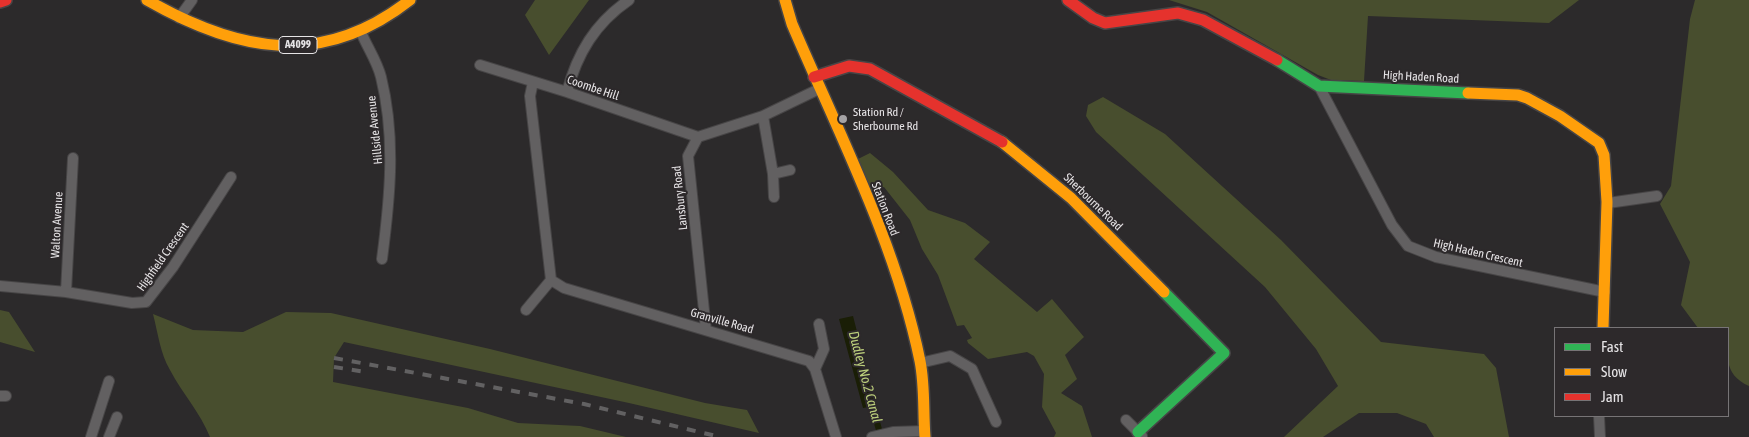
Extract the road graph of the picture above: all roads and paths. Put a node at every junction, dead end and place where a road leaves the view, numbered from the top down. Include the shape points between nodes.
1 (6, 0) edge
2 (147, 0) edge
3 (192, 0) edge
4 (410, 0) edge
5 (629, 0) edge
6 (785, 0) edge
7 (1068, 0) edge
8 (0, 2) edge
9 (179, 18) junction
10 (361, 32) junction
11 (480, 66) dead end
12 (814, 77) junction
13 (532, 82) junction
14 (1319, 86) junction
15 (819, 89) junction
16 (567, 92) junction
17 (763, 116) junction
18 (698, 137) junction
19 (73, 158) dead end
20 (790, 170) dead end
21 (773, 174) junction
22 (230, 177) dead end
23 (1657, 196) dead end
24 (774, 197) dead end
25 (1608, 203) junction
26 (382, 259) dead end
27 (551, 280) junction
28 (0, 286) edge
29 (66, 292) junction
30 (1605, 292) junction
31 (526, 310) dead end
32 (819, 324) dead end
33 (1603, 327) edge
34 (706, 330) junction
35 (920, 363) junction
36 (815, 369) junction
37 (110, 381) dead end
38 (117, 417) dead end
39 (1599, 417) edge
40 (1126, 420) dead end
41 (996, 422) dead end
42 (924, 434) edge
43 (1140, 435) edge
44 (91, 437) edge
45 (109, 437) edge
46 (836, 437) edge
47 (872, 437) edge
48 (1600, 437) edge

1 - 8 street
2 - 9 street, A4099
3 - 9 street
4 - 10 street, A4099
5 - 16 street via 613,11 581,51
6 - 12 street, Station Road
7 - 14 street, High Haden Road via 1105,23 1178,13 1203,20
9 - 10 street, A4099 via 220,35 269,44 327,42
10 - 26 street, Hillside Avenue via 381,78 392,160
11 - 13 street, Coombe Hill
12 - 15 street, Station Road
12 - 43 street, Sherbourne Road via 849,66 870,69 994,136 1071,198 1224,353
13 - 16 street, Coombe Hill
13 - 27 street via 530,96
14 - 25 street, High Haden Road via 1529,98 1599,143 1604,153
14 - 30 street, High Haden Crescent via 1392,225 1408,246 1436,257
15 - 17 street
15 - 35 street, Station Road via 879,229
16 - 18 street, Coombe Hill
17 - 18 street
17 - 21 street
18 - 34 street, Lansbury Road via 688,156
19 - 29 street, Walton Avenue
20 - 21 street
21 - 24 street
22 - 29 street, Highfield Crescent via 173,267 146,302 132,303
23 - 25 street
25 - 30 street, High Haden Road
27 - 31 street
27 - 34 street, Granville Road via 564,288
28 - 29 street, Highfield Crescent
30 - 33 street, High Haden Road
32 - 36 street via 824,349
34 - 36 street, Granville Road via 797,356 809,361
35 - 41 street via 950,356 972,369
35 - 42 street, Station Road
36 - 46 street
37 - 44 street
38 - 45 street
39 - 48 street
40 - 43 street, Sherbourne Road
42 - 47 street via 892,432

